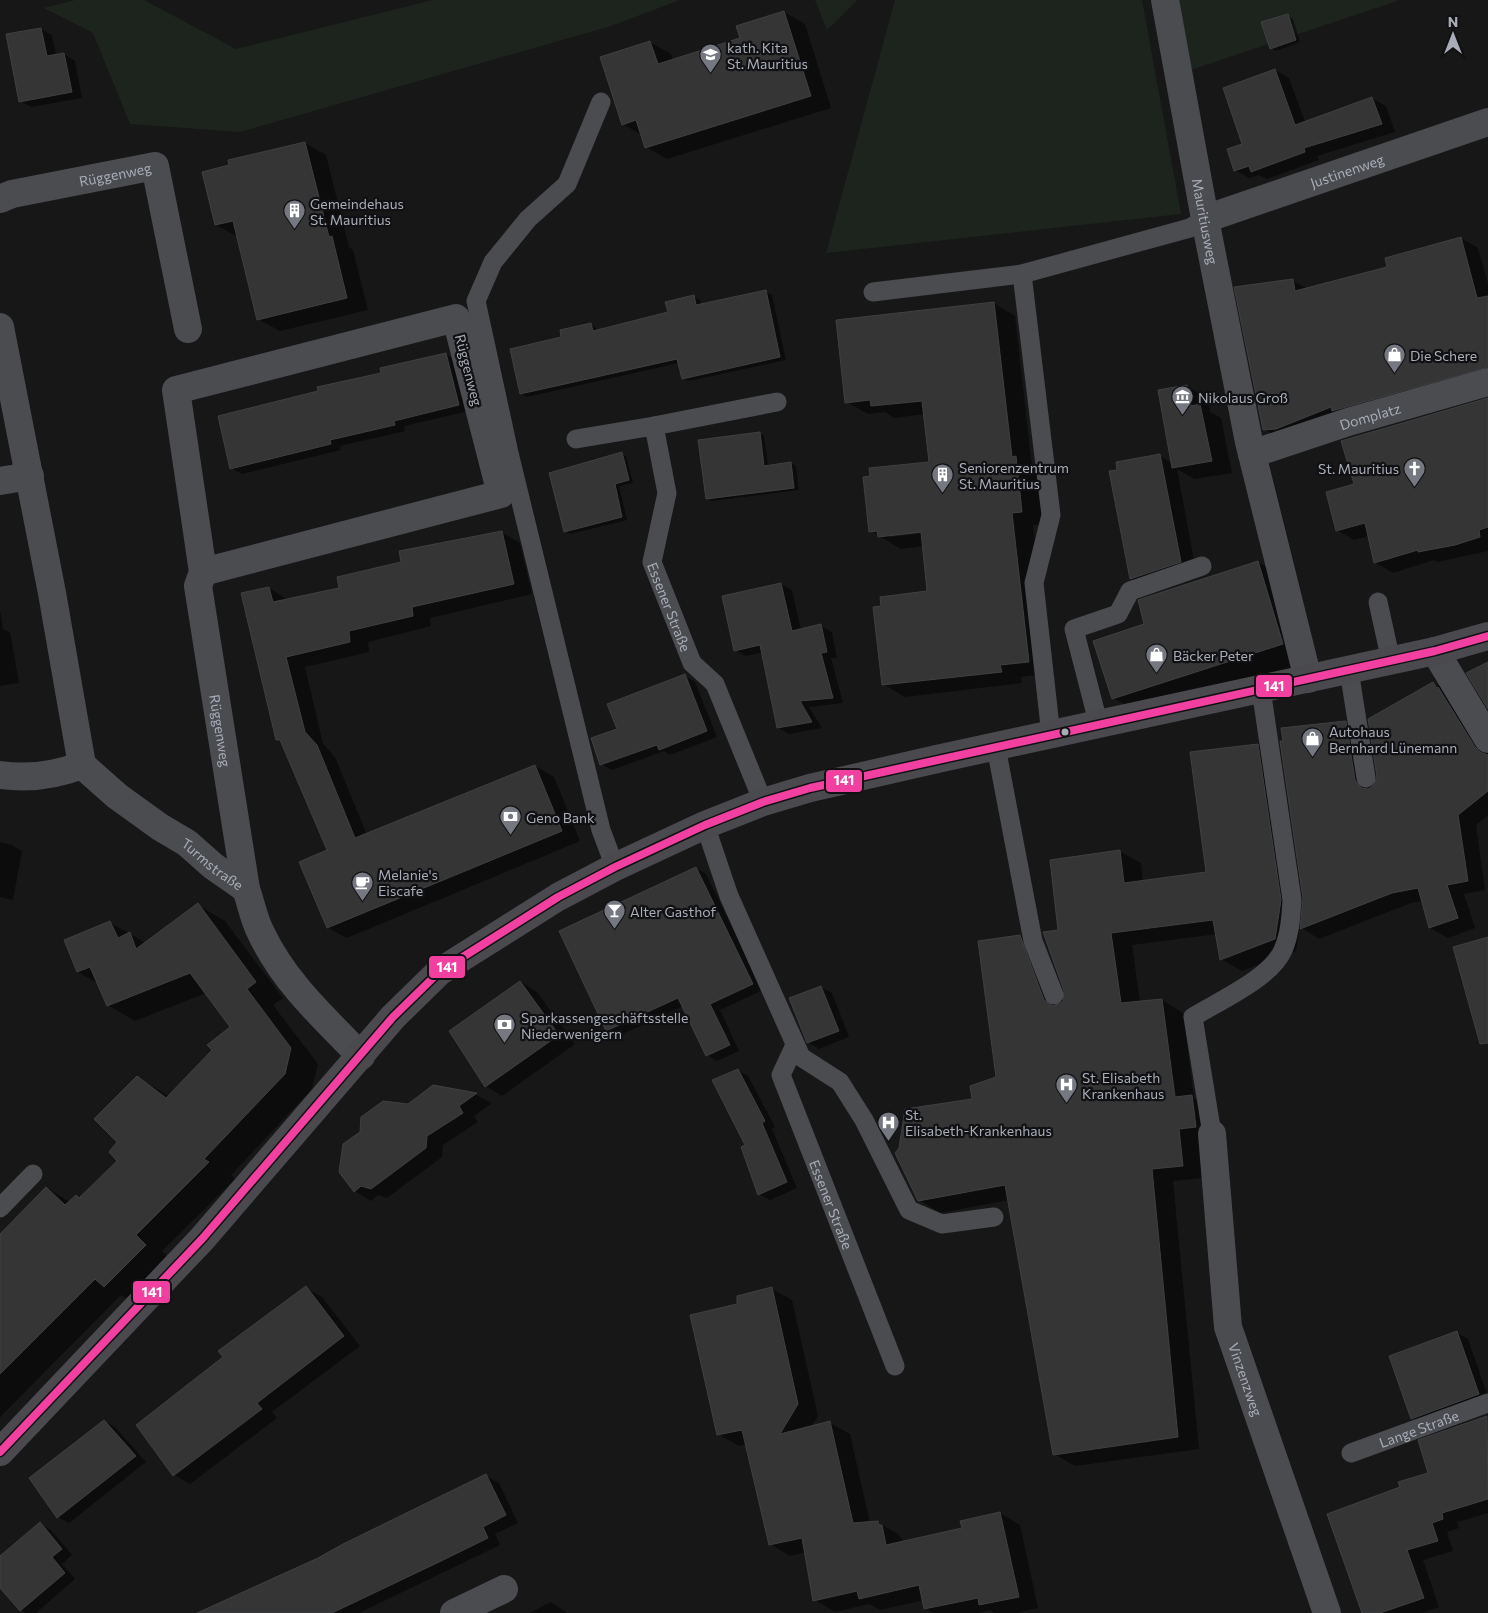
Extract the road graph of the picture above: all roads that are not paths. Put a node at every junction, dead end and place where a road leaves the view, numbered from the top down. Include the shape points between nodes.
1 (1165, 0) edge
2 (601, 102) dead end
3 (1488, 122) edge
4 (0, 199) edge
5 (1205, 219) junction
6 (1022, 274) junction
7 (872, 292) dead end
8 (188, 329) dead end
9 (1, 337) edge
10 (1488, 382) edge
11 (777, 402) dead end
12 (654, 426) junction
13 (576, 439) dead end
14 (1251, 448) junction
15 (30, 476) junction
16 (0, 482) edge
17 (1202, 566) dead end
18 (203, 572) junction
19 (1378, 602) dead end
20 (1488, 636) edge
21 (1435, 651) junction
22 (1391, 661) junction
23 (1349, 670) junction
24 (1308, 679) junction
25 (1261, 689) junction
26 (1099, 726) junction
27 (1051, 735) junction
28 (1488, 739) edge
29 (996, 747) junction
30 (82, 765) junction
31 (0, 775) edge
32 (1366, 778) dead end
33 (763, 802) junction
34 (705, 824) junction
35 (615, 867) junction
36 (246, 889) junction
37 (1054, 995) dead end
38 (795, 1045) junction
39 (360, 1056) junction
40 (1212, 1134) joint
41 (34, 1174) dead end
42 (0, 1208) edge
43 (994, 1218) dead end
44 (896, 1366) dead end
45 (1488, 1403) edge
46 (0, 1452) edge
47 (1351, 1452) dead end
48 (504, 1589) dead end
49 (454, 1613) edge
50 (1328, 1613) edge

1 - 5 street, Mauritiusweg
2 - 35 lane via 567,184 528,219 493,262 476,301 509,453 601,830
3 - 5 street, Justinenweg
4 - 8 street, Rüggenweg via 155,166
5 - 6 lane via 1190,228
5 - 14 street, Mauritiusweg
6 - 7 lane
6 - 27 lane via 1050,515 1034,583
9 - 15 street
10 - 14 street, Domplatz
11 - 12 lane
12 - 13 lane
12 - 33 lane, Essener Straße via 667,493 652,562 692,663 715,684
14 - 24 street
15 - 16 street
15 - 30 street
17 - 26 lane via 1130,591 1118,614 1074,630
18 - 18 street, Rüggenweg via 176,390 456,318 501,494
18 - 36 street, Rüggenweg via 198,586
19 - 22 lane
20 - 21 street
21 - 22 street
21 - 28 street
22 - 23 street
23 - 24 street
23 - 32 lane
24 - 25 street
25 - 26 street
25 - 40 lane via 1292,900 1290,926 1283,951 1272,966 1193,1017
26 - 27 street
27 - 29 street
29 - 33 street via 810,788
29 - 37 lane via 1034,941
30 - 31 street via 57,774 34,777
30 - 36 street, Turmstraße via 117,796
33 - 34 street
34 - 35 street
34 - 38 lane via 729,896
35 - 39 street via 558,897 439,972 393,1017
36 - 39 street, Turmstraße via 260,932 278,965 300,994
38 - 43 lane via 801,1057 840,1082 864,1120 909,1210 942,1224
38 - 44 lane, Essener Straße via 782,1075
39 - 46 street via 202,1239
40 - 50 street, Vinzenzweg via 1228,1328
41 - 42 lane
45 - 47 lane, Lange Straße
48 - 49 street

